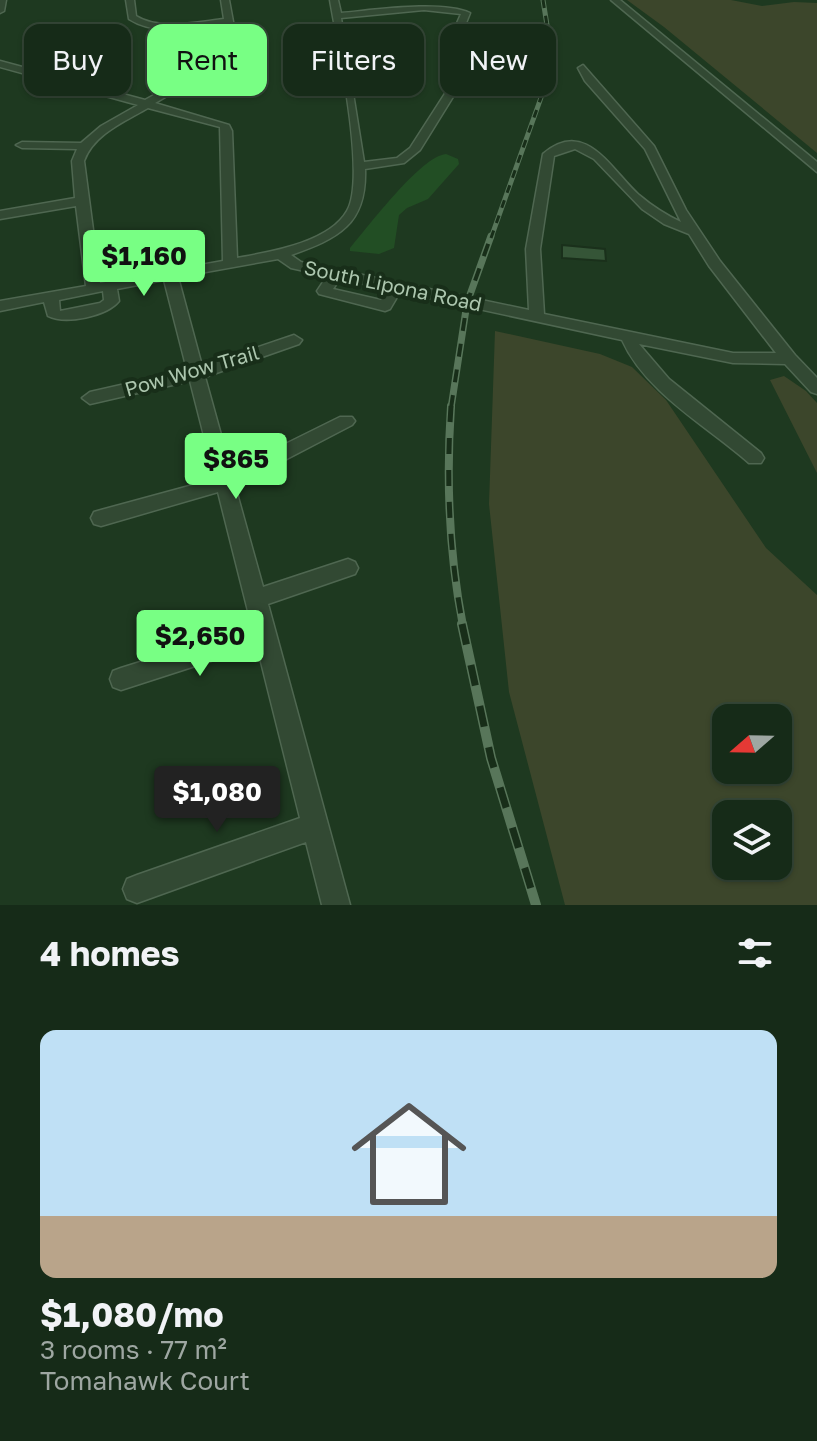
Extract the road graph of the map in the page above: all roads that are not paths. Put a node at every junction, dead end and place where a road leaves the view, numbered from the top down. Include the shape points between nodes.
1 (2, 0) edge
2 (130, 0) edge
3 (225, 0) edge
4 (334, 0) edge
5 (615, 0) edge
6 (0, 11) edge
7 (336, 16) junction
8 (228, 21) junction
9 (0, 64) edge
10 (16, 68) junction
11 (583, 68) dead end
12 (0, 75) edge
13 (147, 104) junction
14 (22, 145) dead end
15 (84, 146) junction
16 (360, 166) junction
17 (817, 168) edge
18 (82, 201) junction
19 (0, 215) edge
20 (692, 231) junction
21 (281, 254) junction
22 (230, 264) junction
23 (170, 274) junction
24 (336, 274) junction
25 (371, 281) junction
26 (396, 286) junction
27 (101, 287) junction
28 (51, 297) junction
29 (361, 300) junction
30 (0, 306) edge
31 (537, 316) junction
32 (627, 335) junction
33 (294, 340) dead end
34 (789, 359) junction
35 (196, 374) junction
36 (817, 388) edge
37 (90, 398) dead end
38 (346, 421) dead end
39 (755, 458) dead end
40 (225, 483) junction
41 (101, 518) dead end
42 (348, 568) dead end
43 (255, 599) junction
44 (264, 633) junction
45 (121, 679) dead end
46 (315, 826) junction
47 (137, 889) dead end
48 (336, 905) edge

1 - 6 street
2 - 8 street via 132,17 143,24
3 - 8 street
4 - 7 street
5 - 17 street
7 - 16 street
7 - 16 street via 443,4 466,13 451,48 451,92 414,150 400,161
8 - 13 street via 228,57
9 - 10 street
10 - 12 street
10 - 13 street
11 - 20 street via 650,148
13 - 15 street
13 - 22 street via 226,127
14 - 15 street
15 - 18 street via 78,161
16 - 21 street via 361,196 355,210 328,234
18 - 19 street
18 - 27 street
20 - 31 street via 631,195 597,154 575,147 555,149 549,154 533,249
20 - 34 street
21 - 22 street, South Lipona Road
21 - 24 street, South Lipona Road via 296,265
22 - 23 street, South Lipona Road
23 - 27 street, South Lipona Road
23 - 35 street
24 - 25 street, South Lipona Road
24 - 29 street via 324,291
25 - 26 street, South Lipona Road
25 - 29 street
26 - 29 street via 385,306
26 - 31 street, South Lipona Road
27 - 28 street, South Lipona Road
27 - 28 street via 112,301 105,307 59,316 53,313
28 - 30 street, South Lipona Road
31 - 32 street, South Lipona Road
32 - 34 street, South Lipona Road via 733,358
32 - 39 street via 645,365
33 - 35 street, Pow Wow Trail
34 - 36 street
35 - 37 street, Pow Wow Trail
35 - 40 street
38 - 40 street
40 - 41 street
40 - 43 street
42 - 43 street
43 - 44 street
44 - 45 street
44 - 46 street
46 - 47 street
46 - 48 street

